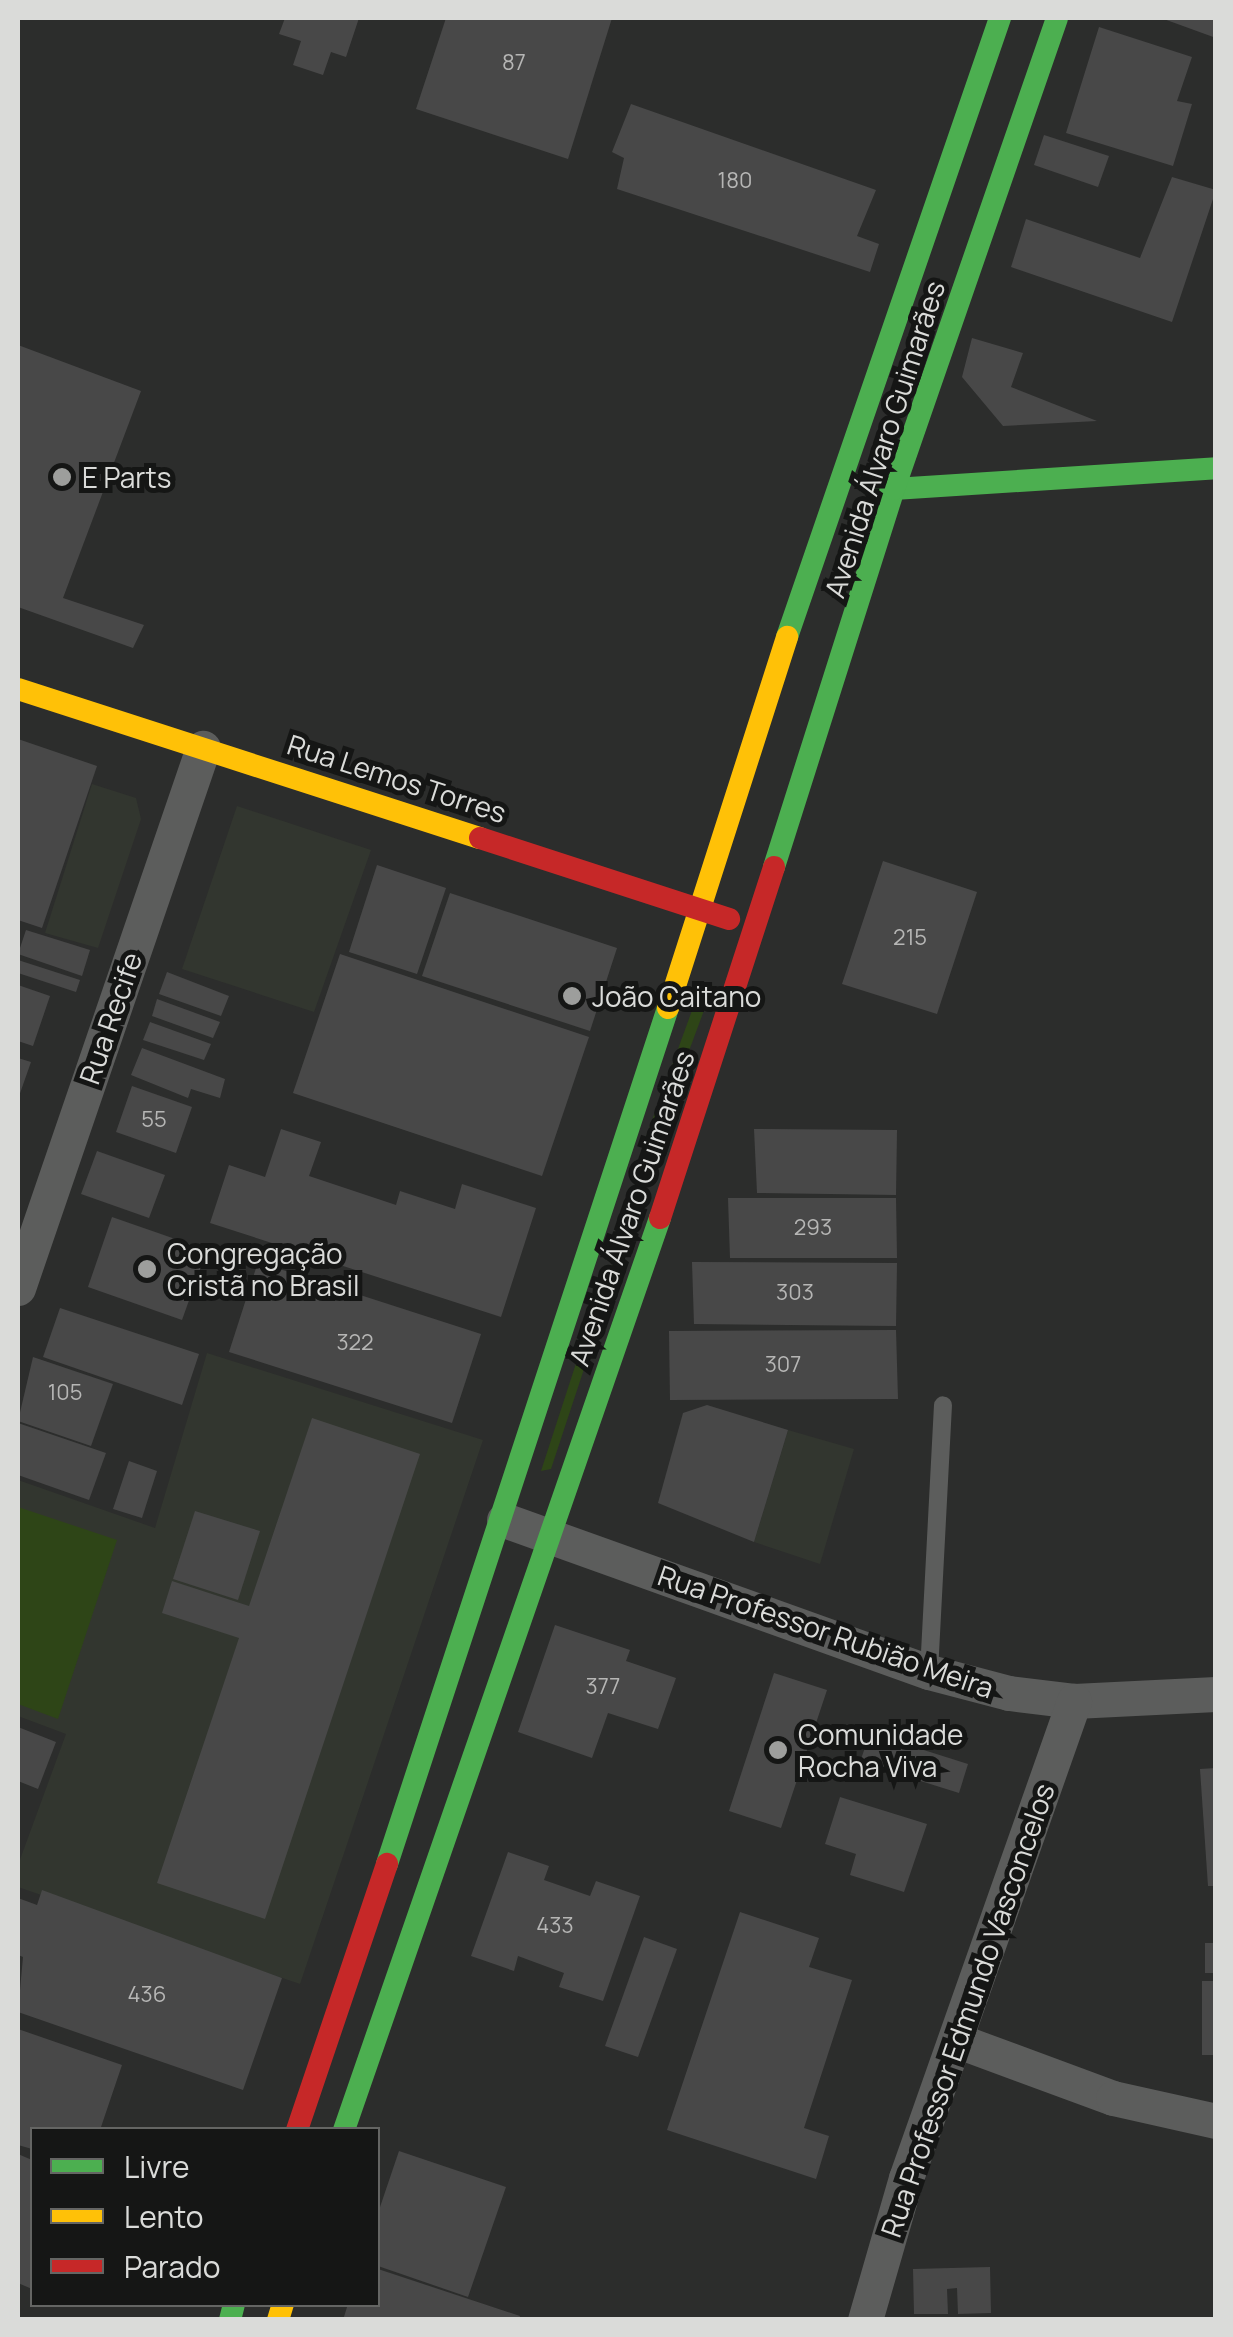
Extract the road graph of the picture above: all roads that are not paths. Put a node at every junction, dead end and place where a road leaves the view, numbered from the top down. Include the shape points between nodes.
1 (1000, 18) edge
2 (1058, 18) edge
3 (1216, 468) edge
4 (840, 472) junction
5 (1162, 476) junction
6 (1216, 480) edge
7 (894, 489) junction
8 (18, 689) edge
9 (203, 748) junction
10 (700, 909) junction
11 (756, 928) junction
12 (623, 1242) junction
13 (18, 1288) edge
14 (942, 1404) dead end
15 (504, 1520) junction
16 (552, 1534) junction
17 (929, 1672) junction
18 (1216, 1694) edge
19 (1074, 1701) junction
20 (956, 2040) junction
21 (1216, 2121) edge
22 (297, 2127) edge
23 (345, 2127) edge
24 (864, 2320) edge

1 - 4 street, Avenida Álvaro Guimarães
2 - 7 street, Avenida Álvaro Guimarães
3 - 5 street
4 - 7 street
4 - 10 street, Avenida Álvaro Guimarães
5 - 6 street
5 - 7 street
7 - 11 street, Avenida Álvaro Guimarães
8 - 9 street, Rua Lemos Torres
9 - 10 street, Rua Lemos Torres
9 - 13 street, Rua Recife
10 - 11 street, Rua Lemos Torres
10 - 12 street, Avenida Álvaro Guimarães
11 - 12 street, Avenida Álvaro Guimarães
12 - 15 street, Avenida Álvaro Guimarães
12 - 16 street, Avenida Álvaro Guimarães
14 - 17 lane
15 - 16 street, Rua Professor Rubião Meira
15 - 22 street, Avenida Álvaro Guimarães
16 - 17 street, Rua Professor Rubião Meira
16 - 23 street, Avenida Álvaro Guimarães
17 - 19 street, Rua Professor Rubião Meira
18 - 19 street, Rua Professor Rubião Meira
19 - 20 street, Rua Professor Edmundo Vasconcelos
20 - 21 street via 1113,2098
20 - 24 street, Rua Professor Edmundo Vasconcelos

